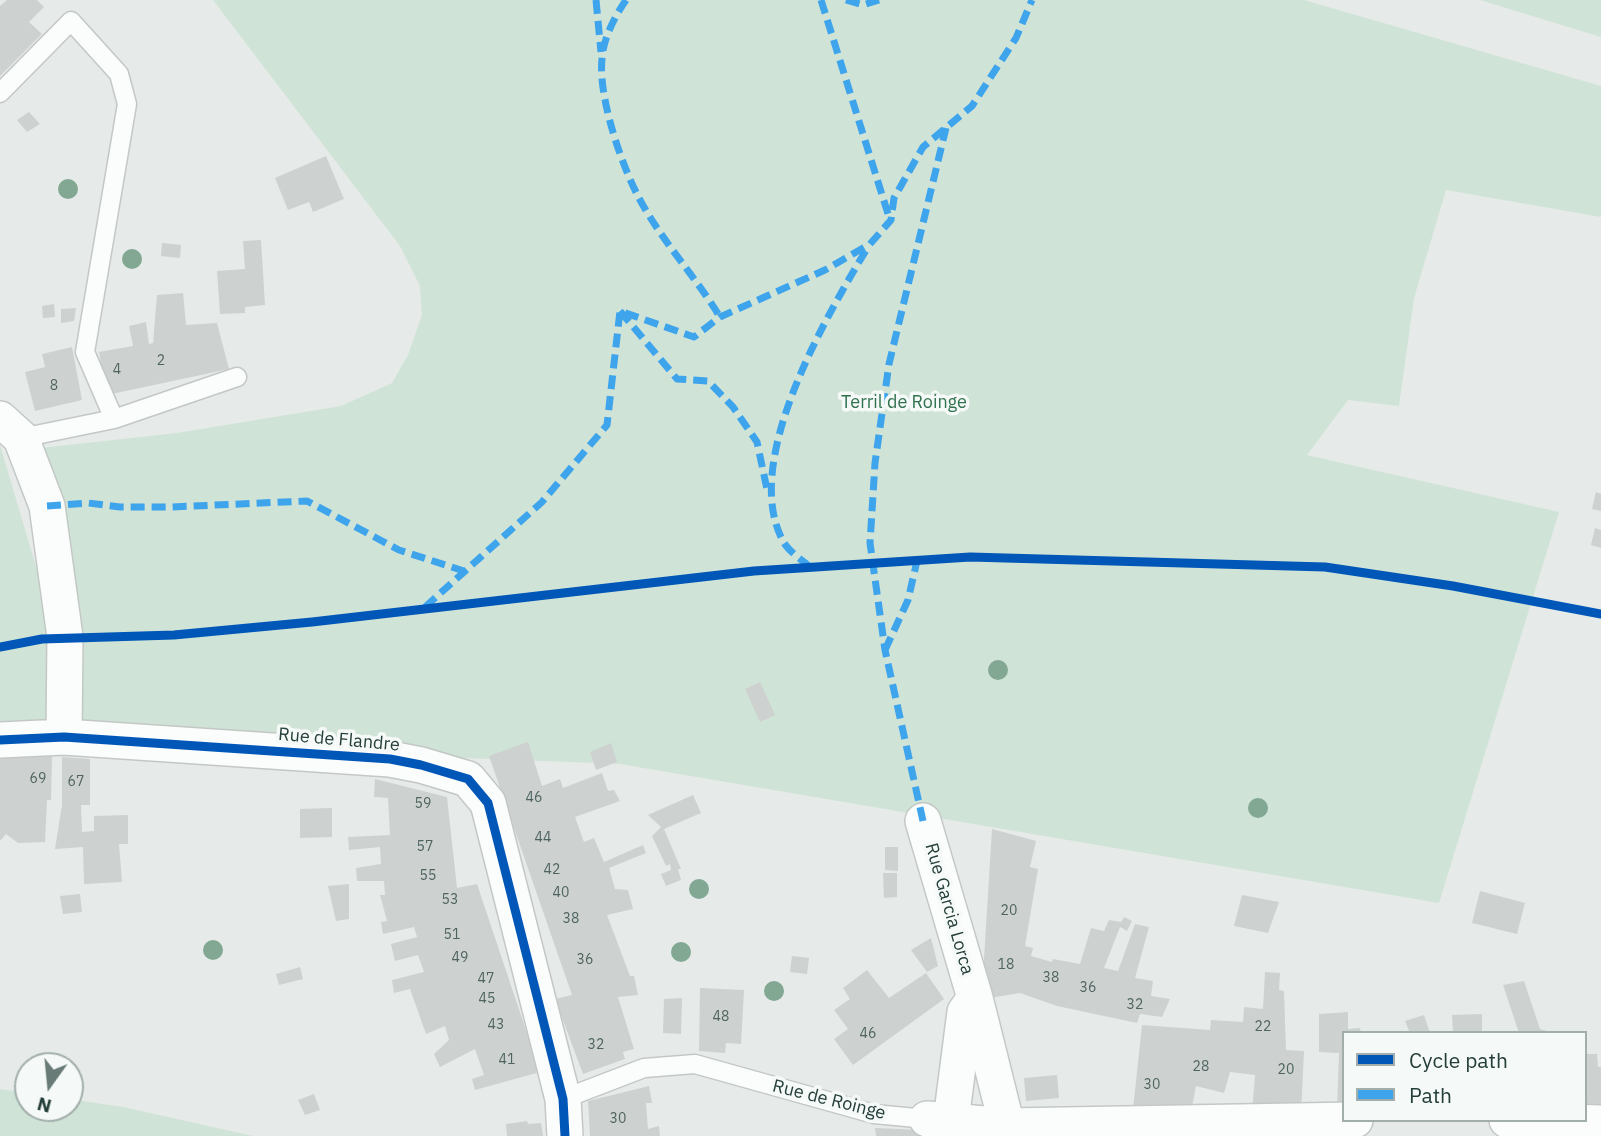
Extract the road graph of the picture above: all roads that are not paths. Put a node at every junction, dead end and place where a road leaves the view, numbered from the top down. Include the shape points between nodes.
1 (0, 93) edge
2 (237, 377) dead end
3 (114, 419) junction
4 (11, 429) edge
5 (64, 737) junction
6 (0, 740) edge
7 (923, 821) dead end
8 (975, 998) junction
9 (563, 1099) junction
10 (1342, 1120) edge
11 (1570, 1122) edge
12 (1601, 1123) edge
13 (942, 1125) edge
14 (1007, 1126) junction
15 (565, 1136) edge

1 - 3 lane via 71,21 119,74 127,104 85,352
2 - 3 lane
3 - 4 lane
4 - 5 street via 47,506 52,535 65,637
5 - 6 street, Rue de Flandre
5 - 9 street, Rue de Flandre via 390,759 468,779 488,803
7 - 8 street, Rue Garcia Lorca
8 - 13 street, Rue Garcia Lorca via 965,1012
8 - 14 street, Rue Garcia Lorca
9 - 13 lane, Rue de Roinge via 643,1068 695,1065 874,1114
9 - 15 street, Rue de Flandre
10 - 14 street, Rue de Roinge
11 - 12 street
13 - 14 street, Rue de Roinge

